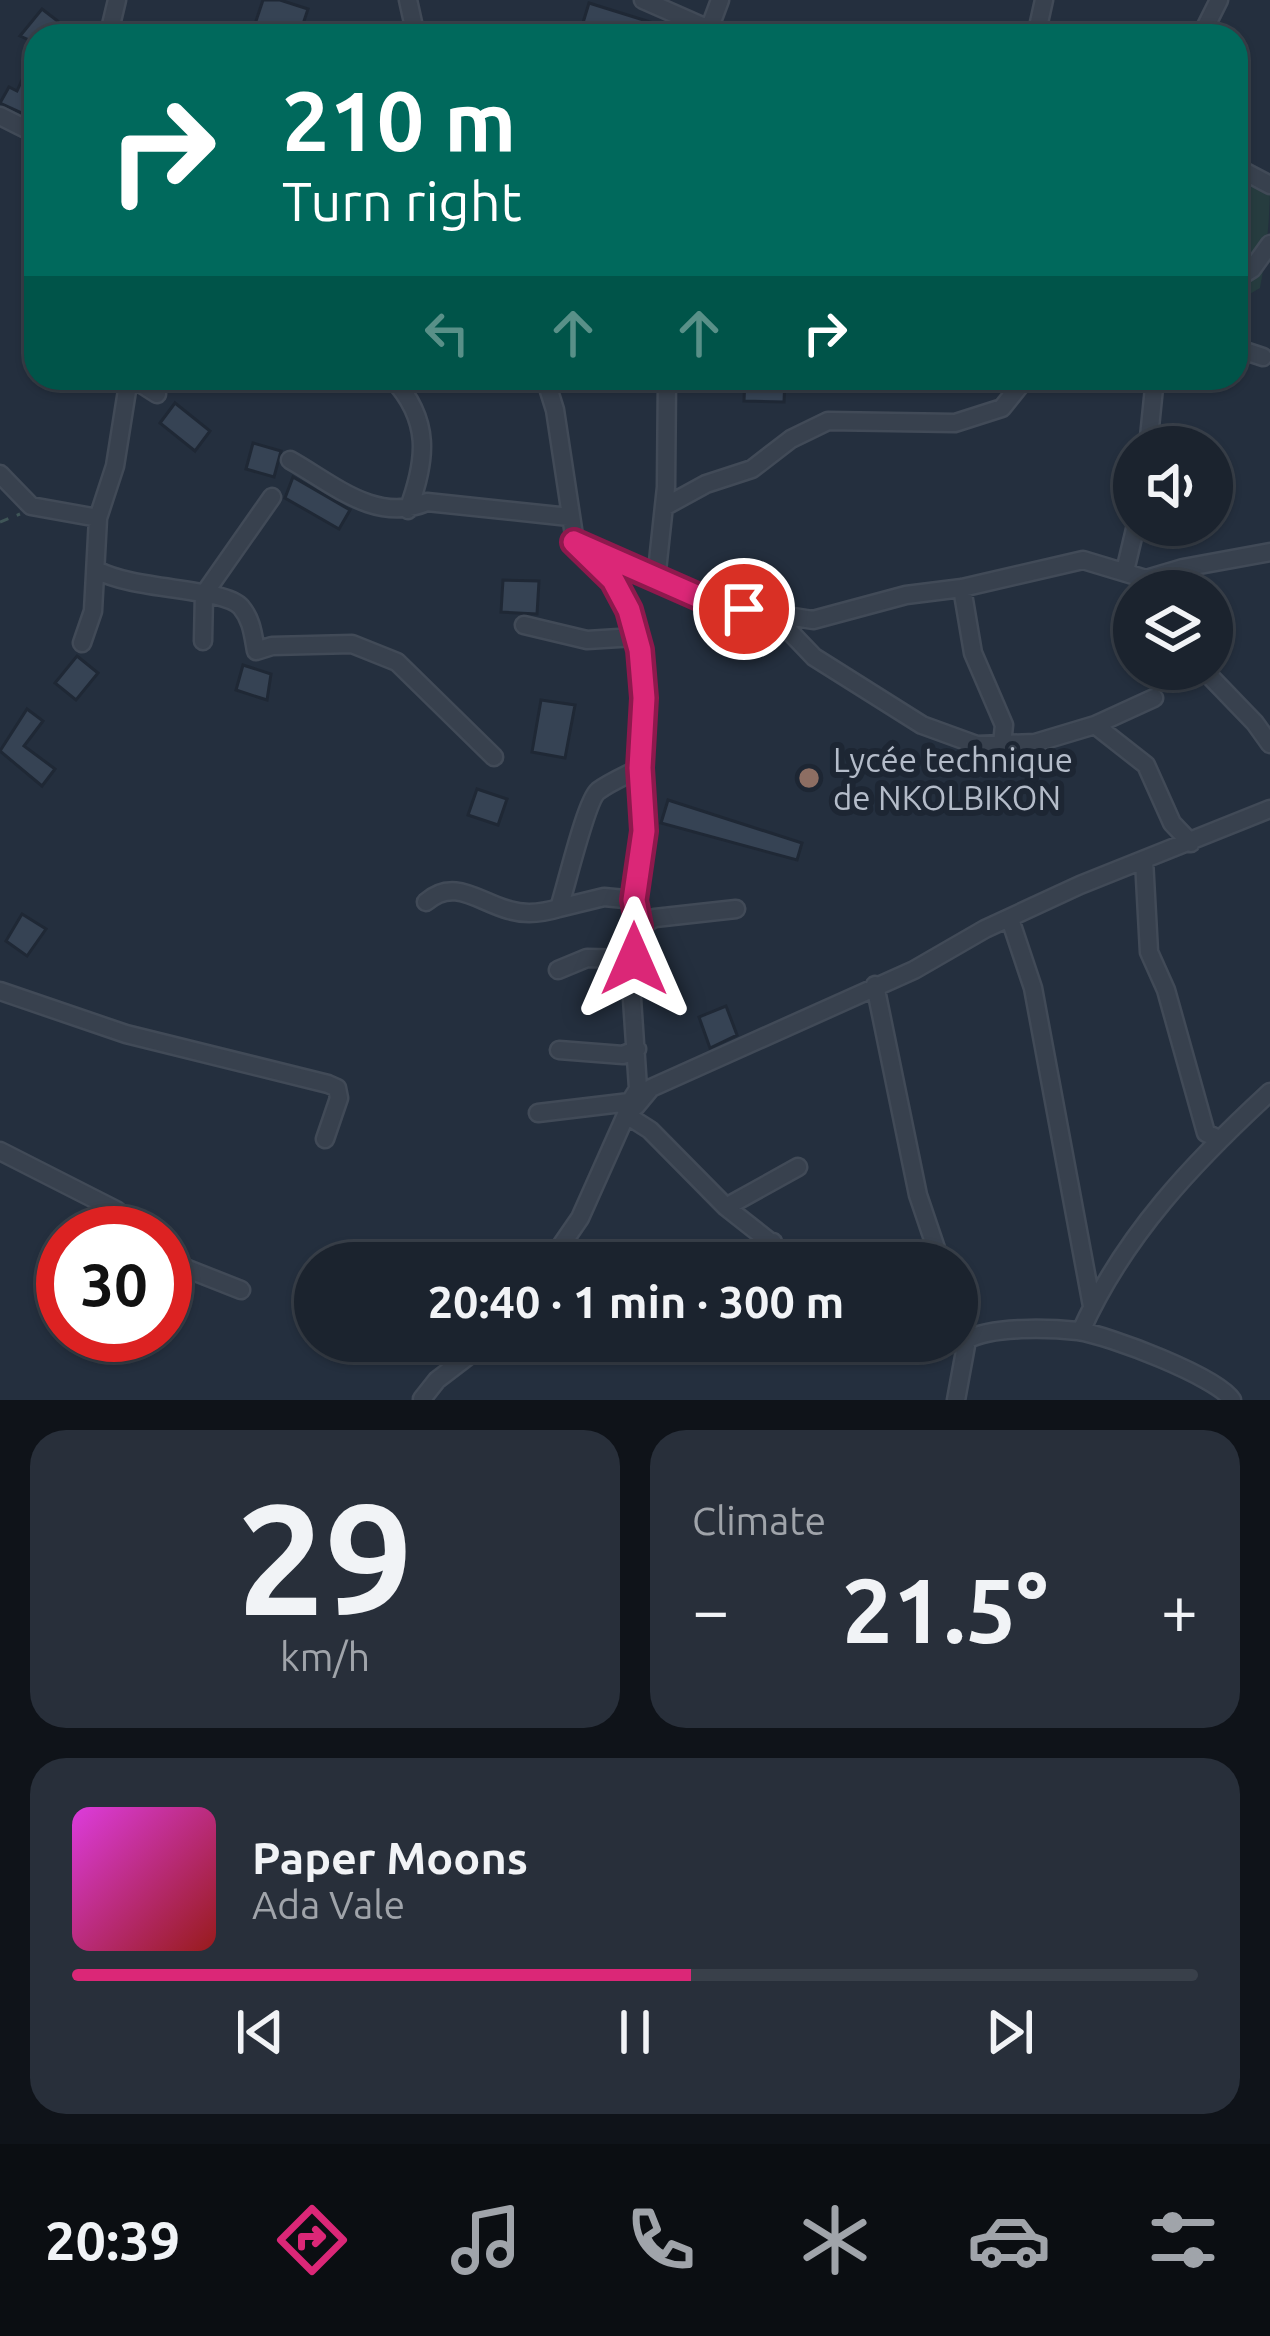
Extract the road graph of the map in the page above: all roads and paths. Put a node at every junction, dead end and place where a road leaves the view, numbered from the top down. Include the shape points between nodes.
1 (651, 2) edge
2 (694, 24) edge
3 (1270, 244) edge
4 (1248, 272) edge
5 (1248, 352) edge
6 (1263, 357) dead end
7 (129, 390) edge
8 (150, 390) edge
9 (403, 390) edge
10 (549, 390) edge
11 (667, 390) edge
12 (1016, 390) edge
13 (1154, 390) edge
14 (157, 394) dead end
15 (1150, 426) edge
16 (290, 460) dead end
17 (0, 474) edge
18 (272, 497) dead end
19 (31, 506) junction
20 (664, 506) junction
21 (408, 510) junction
22 (568, 517) junction
23 (98, 518) junction
24 (2, 524) edge
25 (574, 542) junction
26 (1270, 552) edge
27 (97, 570) junction
28 (1121, 570) edge
29 (1179, 570) edge
30 (656, 580) junction
31 (962, 588) junction
32 (204, 594) junction
33 (772, 612) junction
34 (524, 625) dead end
35 (635, 637) junction
36 (202, 641) dead end
37 (82, 643) dead end
38 (1223, 690) edge
39 (1154, 698) dead end
40 (1095, 725) junction
41 (1002, 744) junction
42 (1270, 744) edge
43 (494, 757) dead end
44 (640, 768) junction
45 (1270, 809) edge
46 (1191, 843) junction
47 (1144, 860) junction
48 (634, 900) junction
49 (426, 902) dead end
50 (559, 908) junction
51 (736, 909) dead end
52 (1010, 919) junction
53 (639, 926) junction
54 (634, 959) junction
55 (558, 970) dead end
56 (875, 985) junction
57 (0, 991) edge
58 (637, 1049) junction
59 (560, 1050) dead end
60 (638, 1088) junction
61 (1270, 1092) edge
62 (538, 1113) dead end
63 (628, 1116) junction
64 (325, 1139) dead end
65 (1219, 1139) junction
66 (0, 1151) edge
67 (798, 1167) dead end
68 (108, 1206) edge
69 (726, 1208) junction
70 (563, 1242) edge
71 (773, 1242) edge
72 (934, 1242) edge
73 (192, 1271) edge
74 (241, 1290) dead end
75 (1092, 1306) junction
76 (1081, 1331) junction
77 (978, 1332) edge
78 (461, 1362) edge
79 (960, 1362) edge
80 (422, 1399) edge
81 (956, 1400) edge
82 (1232, 1400) edge

1 - 2 street
3 - 4 street
5 - 6 street
7 - 23 street
8 - 14 street
9 - 21 street via 424,446
10 - 22 street
11 - 20 street
12 - 20 street via 1002,408 955,423 828,421 752,469
13 - 15 street
16 - 21 street via 367,506
17 - 19 street
18 - 32 street
19 - 23 street
19 - 24 path
20 - 30 street
21 - 22 street via 427,502
22 - 25 street
23 - 27 street
25 - 30 street
25 - 35 street via 613,580
26 - 29 street
27 - 32 street via 132,585
27 - 37 street
28 - 31 street via 1083,560
30 - 33 street via 717,605
31 - 33 street via 813,620
31 - 41 street via 973,653 1004,725
32 - 36 street
32 - 43 street via 238,603 256,651 352,644 397,662
33 - 41 street via 814,657 922,725 977,745
34 - 35 street via 586,640
35 - 44 street via 644,698
38 - 42 street
39 - 40 street
40 - 41 street
40 - 46 street via 1146,765 1172,823
44 - 48 street via 644,831
44 - 50 street via 588,802
45 - 46 street
46 - 47 street
47 - 52 street
47 - 65 street via 1149,952 1206,1133
48 - 50 street via 604,897
48 - 53 street
49 - 50 street via 453,889 512,912
51 - 53 street
52 - 56 street
52 - 75 street via 1034,988
53 - 54 street
54 - 55 street via 587,958
54 - 58 street
56 - 63 street via 651,1088
56 - 72 street
57 - 64 street via 126,1034 337,1088
58 - 59 street
58 - 60 street
60 - 62 street via 630,1102
60 - 63 street
61 - 65 street
63 - 69 street
63 - 70 street
65 - 75 street via 1137,1236
66 - 68 street
67 - 69 street
69 - 71 street
73 - 74 street
75 - 76 street
76 - 77 street
76 - 82 street via 1188,1371
78 - 80 street
79 - 81 street

